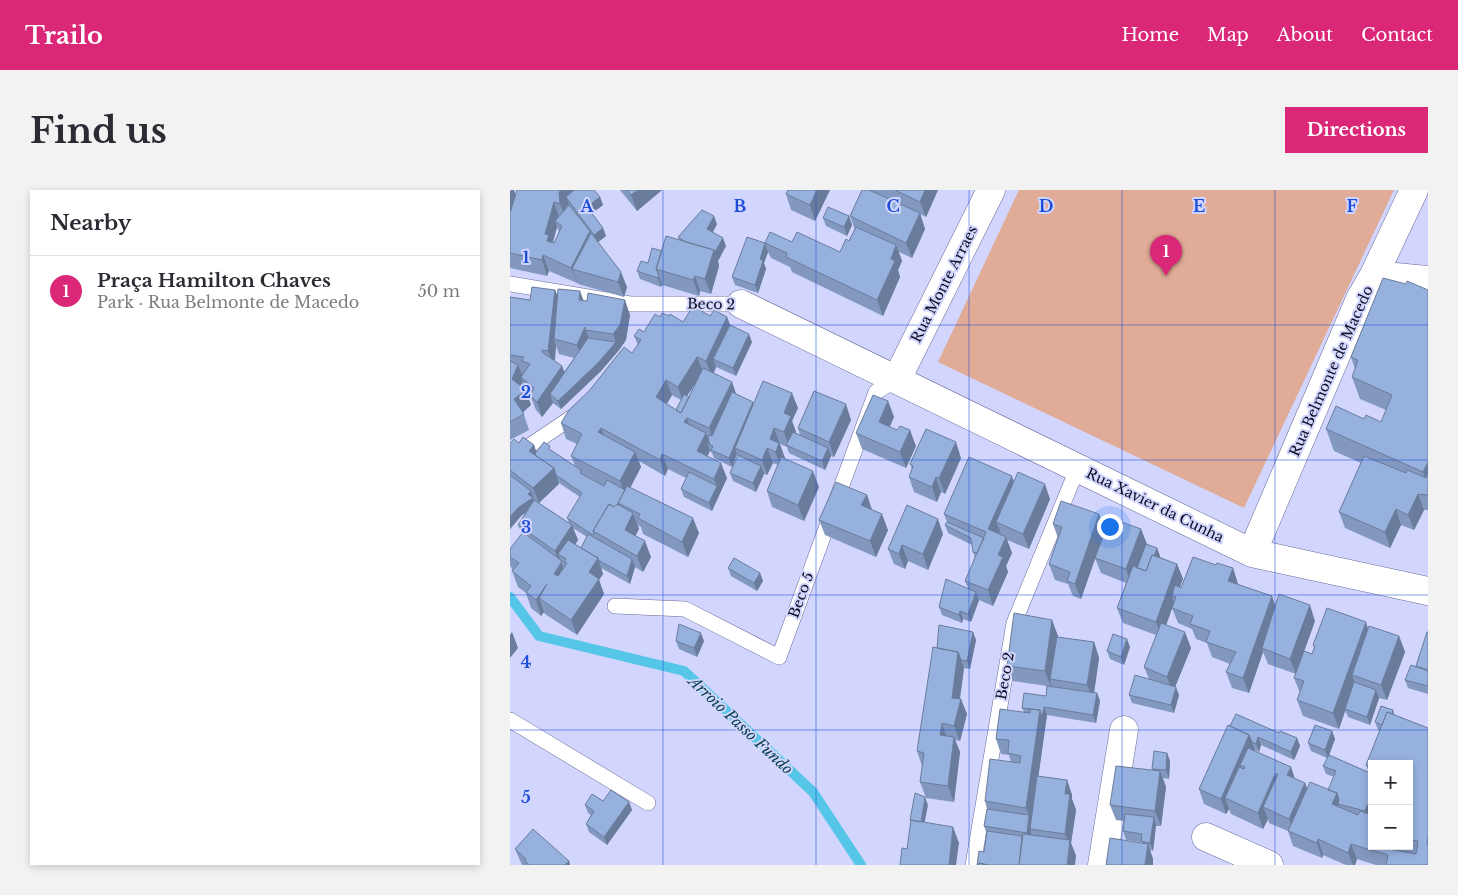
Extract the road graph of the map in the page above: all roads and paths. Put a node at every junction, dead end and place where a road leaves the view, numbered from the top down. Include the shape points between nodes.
1 (991, 190) edge
2 (1414, 190) edge
3 (1374, 275) junction
4 (1428, 280) edge
5 (510, 284) edge
6 (675, 303) junction
7 (741, 304) joint
8 (663, 319) edge
9 (897, 379) junction
10 (594, 403) edge
11 (510, 459) edge
12 (1078, 467) junction
13 (1252, 553) junction
14 (1428, 591) edge
15 (615, 606) dead end
16 (510, 720) edge
17 (1124, 730) dead end
18 (648, 803) dead end
19 (1206, 837) dead end
20 (973, 865) edge
21 (1102, 865) edge
22 (1269, 865) edge

1 - 9 street, Rua Monte Arraes
2 - 3 street, Rua Belmonte de Macedo
3 - 4 street
3 - 13 street, Rua Belmonte de Macedo via 1360,299
5 - 6 lane, Beco 2 via 630,304
6 - 7 lane, Beco 2
6 - 8 lane
7 - 9 street, Beco 2
9 - 12 street, Rua Xavier da Cunha
9 - 15 lane, Beco 5 via 876,392 779,657 685,609
10 - 11 lane
12 - 13 street, Rua Xavier da Cunha
12 - 20 lane, Beco 2 via 1014,623
13 - 14 street, Rua Xavier da Cunha
16 - 18 lane
17 - 21 street
19 - 22 street

